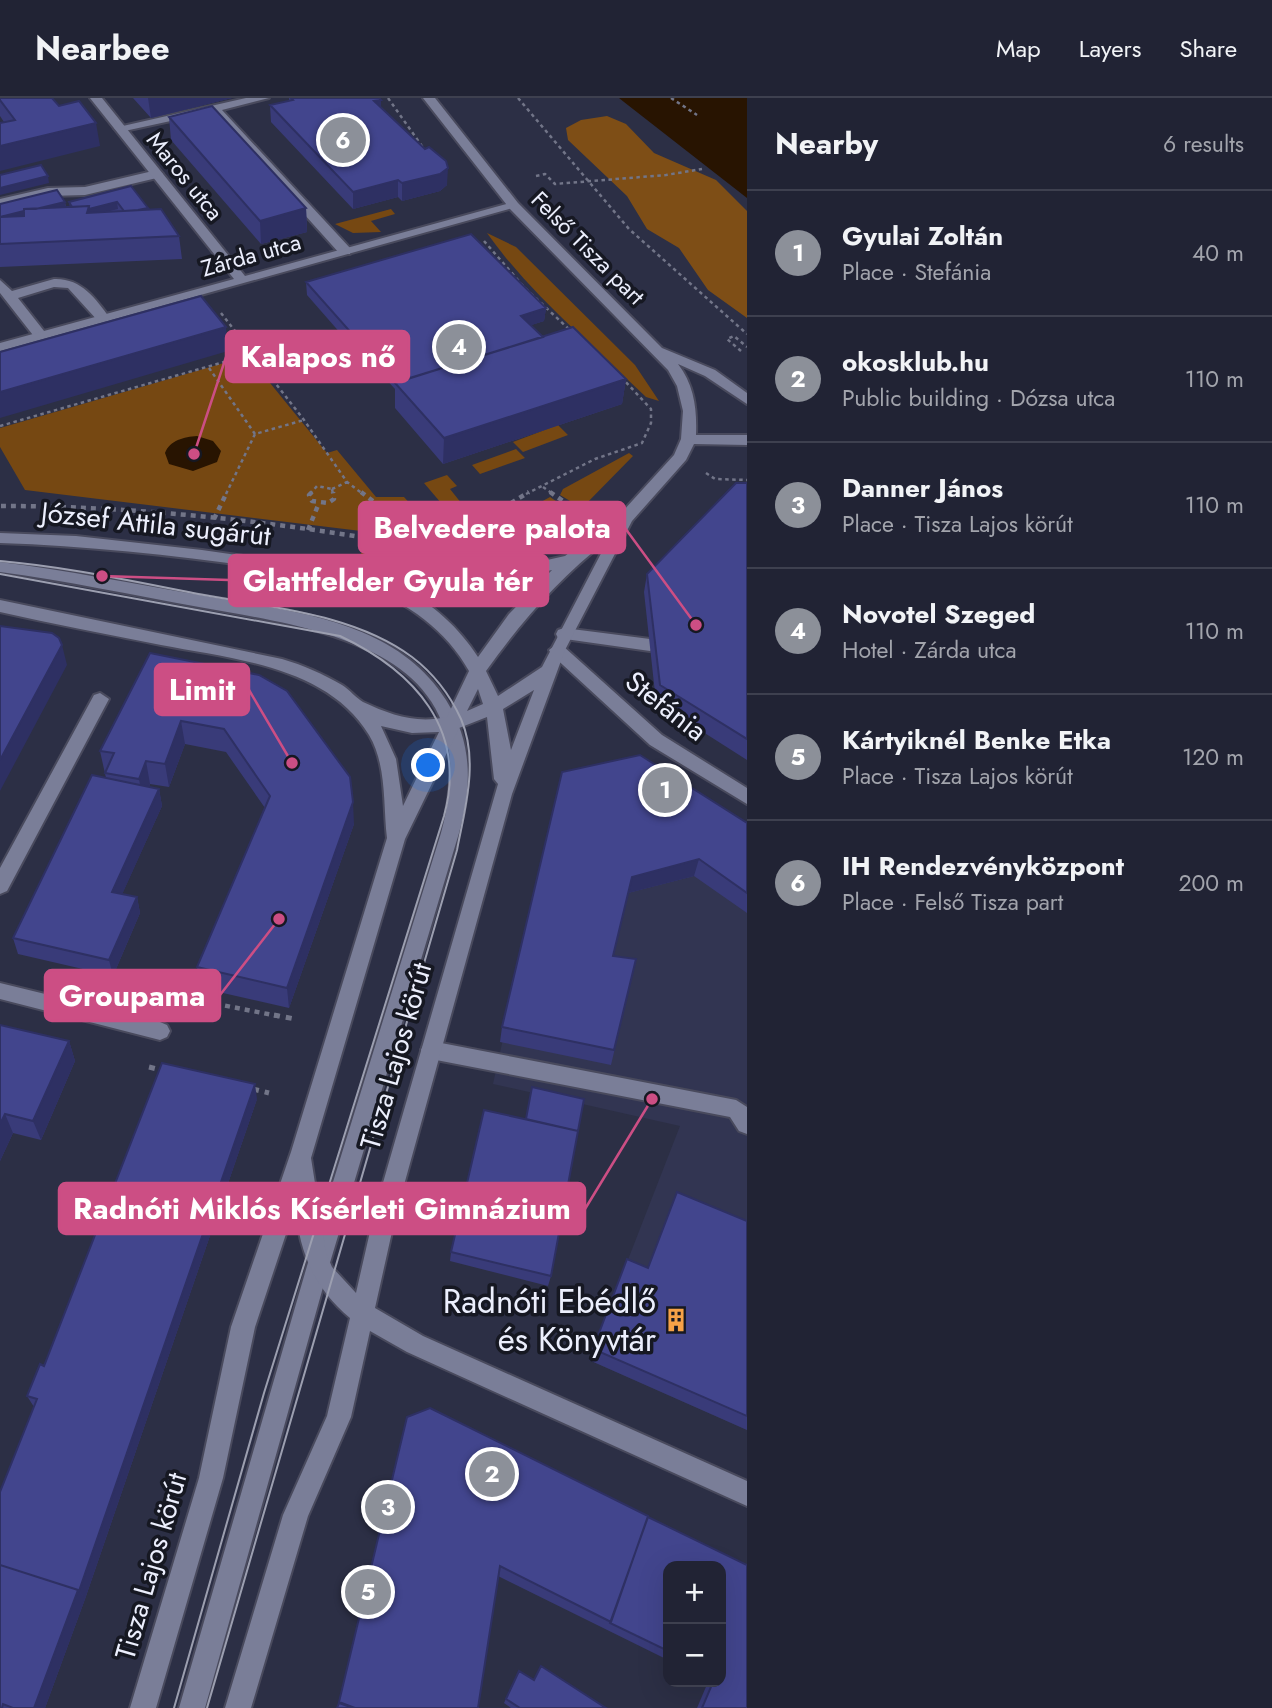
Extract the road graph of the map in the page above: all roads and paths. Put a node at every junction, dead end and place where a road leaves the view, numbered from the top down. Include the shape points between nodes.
1 (96, 98) edge
2 (263, 98) edge
3 (388, 98) edge
4 (429, 98) edge
5 (518, 98) edge
6 (671, 98) edge
7 (215, 109) junction
8 (697, 115) dead end
9 (120, 128) junction
10 (428, 155) edge
11 (702, 169) dead end
12 (157, 174) junction
13 (536, 176) dead end
14 (586, 179) junction
15 (0, 203) edge
16 (514, 206) junction
17 (466, 217) junction
18 (345, 251) junction
19 (242, 280) junction
20 (0, 284) edge
21 (203, 291) junction
22 (10, 296) junction
23 (103, 318) junction
24 (574, 334) edge
25 (747, 334) edge
26 (41, 335) junction
27 (0, 347) edge
28 (747, 347) edge
29 (658, 350) junction
30 (741, 351) dead end
31 (252, 354) junction
32 (209, 368) junction
33 (619, 375) edge
34 (747, 400) edge
35 (304, 421) junction
36 (0, 426) edge
37 (255, 434) junction
38 (645, 437) junction
39 (656, 439) dead end
40 (688, 439) junction
41 (747, 440) edge
42 (642, 443) junction
43 (640, 451) dead end
44 (706, 472) dead end
45 (747, 480) edge
46 (347, 482) junction
47 (543, 487) junction
48 (332, 489) junction
49 (319, 503) junction
50 (438, 515) dead end
51 (584, 515) dead end
52 (629, 515) junction
53 (214, 519) dead end
54 (307, 530) dead end
55 (462, 536) junction
56 (0, 538) edge
57 (423, 546) dead end
58 (447, 553) dead end
59 (570, 561) junction
60 (0, 567) edge
61 (368, 581) junction
62 (0, 607) edge
63 (560, 642) junction
64 (650, 645) edge
65 (479, 669) junction
66 (548, 671) junction
67 (100, 698) dead end
68 (354, 701) junction
69 (497, 707) junction
70 (451, 723) junction
71 (503, 794) junction
72 (747, 797) edge
73 (396, 839) junction
74 (0, 886) edge
75 (0, 991) edge
76 (176, 996) dead end
77 (295, 1019) dead end
78 (160, 1031) dead end
79 (430, 1050) junction
80 (149, 1067) dead end
81 (176, 1073) edge
82 (242, 1087) edge
83 (269, 1093) dead end
84 (747, 1124) edge
85 (302, 1152) junction
86 (318, 1266) junction
87 (364, 1317) junction
88 (747, 1494) edge
89 (143, 1708) edge
90 (192, 1708) edge
91 (238, 1708) edge

1 - 9 street, Maros utca
2 - 7 street
3 - 10 path
4 - 16 street, Felső Tisza part
5 - 14 path
6 - 8 path
7 - 9 street
7 - 18 street
9 - 12 street, Maros utca
11 - 14 path via 674,176
12 - 15 street via 85,191 48,192
12 - 19 street, Maros utca
13 - 14 path via 545,174 555,184
14 - 25 path via 629,229
16 - 17 street, Zárda utca
16 - 29 street, Felső Tisza part
17 - 18 street, Zárda utca
17 - 24 path via 524,287
18 - 19 street, Zárda utca
19 - 21 street, Zárda utca
20 - 22 street
21 - 23 street, Zárda utca
21 - 31 path
22 - 23 street via 54,283 75,284
22 - 26 street
23 - 26 street, Zárda utca
26 - 27 street, Zárda utca
28 - 30 path via 734,336 727,339
29 - 34 street via 710,373
29 - 40 street, Felső Tisza part via 684,386 690,411
31 - 32 path
31 - 35 path
32 - 36 path
32 - 37 path
33 - 38 path via 651,409
35 - 37 path
35 - 46 path
37 - 53 path
38 - 39 path
38 - 42 path
40 - 41 street
40 - 52 street, Tisza Lajos körút via 676,465
42 - 43 path
42 - 47 path via 611,450
44 - 45 path via 715,479
46 - 48 path
46 - 57 path via 403,524
47 - 51 path
47 - 55 path
48 - 49 path via 334,499
48 - 49 path via 317,486 311,490 309,495
49 - 54 path
50 - 55 path
52 - 59 street, Tisza Lajos körút
52 - 63 street, Tisza Lajos körút
55 - 58 path
56 - 61 street, József Attila sugárút via 122,546 274,564
59 - 61 street via 476,582
59 - 65 street, Tisza Lajos körút via 515,618
60 - 70 street, Tisza Lajos körút via 345,630 410,667 428,685
61 - 65 street, József Attila sugárút via 425,610
62 - 68 street via 258,658 309,676
63 - 64 street
63 - 66 street, Tisza Lajos körút
63 - 72 street, Stefánia via 656,740
65 - 69 street, József Attila sugárút
65 - 70 street, Tisza Lajos körút
66 - 69 street
66 - 71 street, Tisza Lajos körút
67 - 74 street
68 - 70 street via 394,723 415,727
68 - 73 street via 377,732 390,762
69 - 70 street
69 - 71 street, József Attila sugárút via 504,755
70 - 73 street, Tisza Lajos körút
70 - 86 street, Tisza Lajos körút via 460,765 454,818
71 - 79 street, Tisza Lajos körút
73 - 85 street, Tisza Lajos körút
75 - 78 street
76 - 77 path
79 - 84 street via 736,1110
79 - 87 street, Tisza Lajos körút via 385,1214
80 - 81 path
82 - 83 path
85 - 86 street via 310,1245
85 - 89 street, Tisza Lajos körút via 243,1327 211,1478
86 - 87 street via 328,1285
86 - 90 street, Tisza Lajos körút
87 - 88 street
87 - 91 street, Tisza Lajos körút via 339,1418 296,1516

